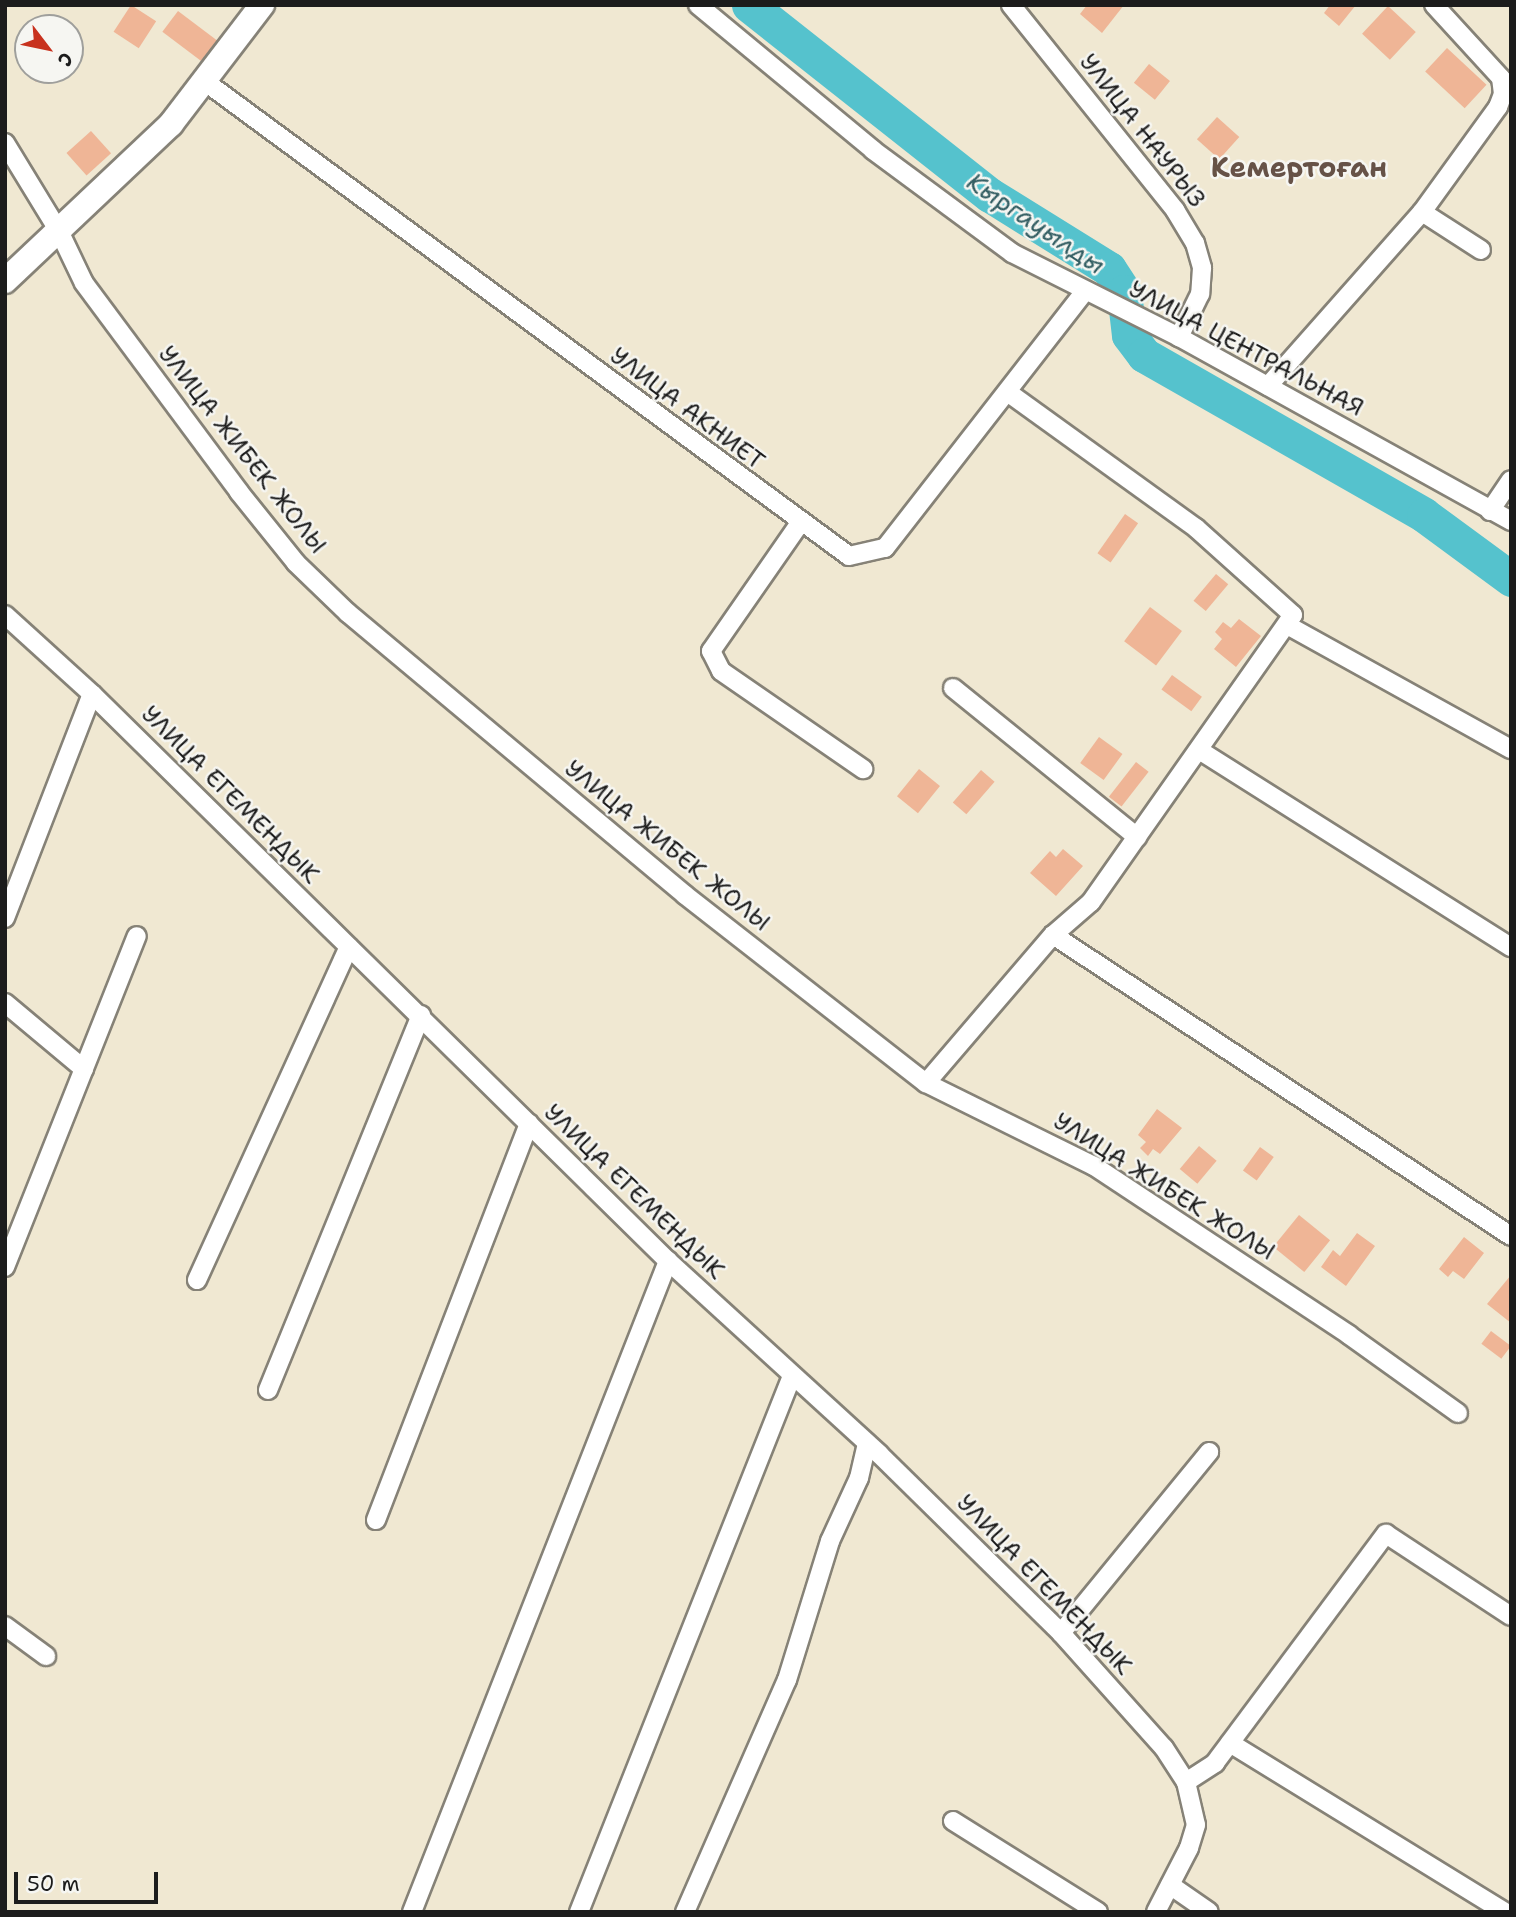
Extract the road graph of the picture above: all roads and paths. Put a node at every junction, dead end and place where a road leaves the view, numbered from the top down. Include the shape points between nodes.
1 (262, 5) edge
2 (698, 5) edge
3 (1011, 5) edge
4 (1434, 5) edge
5 (207, 83) junction
6 (5, 143) edge
7 (1422, 212) junction
8 (60, 233) junction
9 (1481, 250) dead end
10 (5, 281) edge
11 (1085, 291) junction
12 (1179, 337) junction
13 (1268, 386) junction
14 (1009, 393) junction
15 (1511, 480) edge
16 (1490, 511) junction
17 (1511, 522) edge
18 (800, 523) junction
19 (5, 615) edge
20 (1287, 625) junction
21 (953, 688) dead end
22 (92, 694) junction
23 (1511, 749) edge
24 (1199, 750) junction
25 (863, 769) dead end
26 (1137, 837) junction
27 (5, 918) edge
28 (1053, 935) junction
29 (137, 936) dead end
30 (349, 947) junction
31 (1511, 947) edge
32 (5, 1003) edge
33 (421, 1015) junction
34 (84, 1069) junction
35 (926, 1083) junction
36 (529, 1124) junction
37 (1511, 1236) edge
38 (668, 1261) junction
39 (5, 1267) edge
40 (197, 1280) dead end
41 (792, 1376) junction
42 (268, 1390) dead end
43 (1458, 1413) dead end
44 (867, 1443) junction
45 (1209, 1452) dead end
46 (376, 1520) dead end
47 (1511, 1616) edge
48 (5, 1626) edge
49 (1061, 1633) junction
50 (46, 1656) dead end
51 (1230, 1743) junction
52 (1186, 1782) junction
53 (953, 1821) dead end
54 (1170, 1885) junction
55 (412, 1912) edge
56 (579, 1912) edge
57 (685, 1912) edge
58 (1098, 1912) edge
59 (1156, 1912) edge
60 (1209, 1912) edge
61 (1505, 1912) edge

1 - 5 main road
2 - 11 street, УЛИЦА ЦЕНТРАЛЬНАЯ via 974,227 1012,253
3 - 12 street, УЛИЦА НАУРЫЗ via 1175,210 1195,243 1202,268 1200,294
4 - 7 street via 1501,78 1503,94
5 - 8 main road via 117,180
5 - 18 street, УЛИЦА АКНИЕТ
6 - 8 street, УЛИЦА ЖИБЕК ЖОЛЫ
7 - 9 street
7 - 13 street
8 - 10 main road
8 - 35 street, УЛИЦА ЖИБЕК ЖОЛЫ via 84,283 296,563 348,613 685,895
11 - 12 street, УЛИЦА ЦЕНТРАЛЬНАЯ
11 - 14 street, УЛИЦА АКНИЕТ
12 - 13 street, УЛИЦА ЦЕНТРАЛЬНАЯ
13 - 16 street, УЛИЦА ЦЕНТРАЛЬНАЯ
14 - 18 street, УЛИЦА АКНИЕТ via 885,548 849,556
14 - 20 street via 1196,528 1293,615
15 - 16 street
16 - 17 street, УЛИЦА ЦЕНТРАЛЬНАЯ
18 - 25 street via 711,651 721,671
19 - 22 street, УЛИЦА ЕГЕМЕНДЫК
20 - 23 street
20 - 24 street
21 - 26 street
22 - 27 street
22 - 30 street, УЛИЦА ЕГЕМЕНДЫК
24 - 26 street
24 - 31 street
26 - 28 street via 1091,902
28 - 35 street
28 - 37 street
29 - 34 street
30 - 33 street, УЛИЦА ЕГЕМЕНДЫК
30 - 40 street
32 - 34 street
33 - 36 street, УЛИЦА ЕГЕМЕНДЫК
33 - 42 street
34 - 39 street
35 - 43 street, УЛИЦА ЖИБЕК ЖОЛЫ via 1094,1166
36 - 38 street, УЛИЦА ЕГЕМЕНДЫК
36 - 46 street
38 - 41 street, УЛИЦА ЕГЕМЕНДЫК
38 - 55 street
41 - 44 street, УЛИЦА ЕГЕМЕНДЫК
41 - 56 street
44 - 49 street, УЛИЦА ЕГЕМЕНДЫК
44 - 57 street via 859,1478 830,1541 788,1680
45 - 49 street
47 - 51 street via 1386,1534
48 - 50 street
49 - 52 street, УЛИЦА ЕГЕМЕНДЫК via 1164,1748
51 - 52 street via 1215,1763
51 - 61 street
52 - 54 street, УЛИЦА ЕГЕМЕНДЫК via 1196,1825
53 - 58 street
54 - 59 street
54 - 60 street

